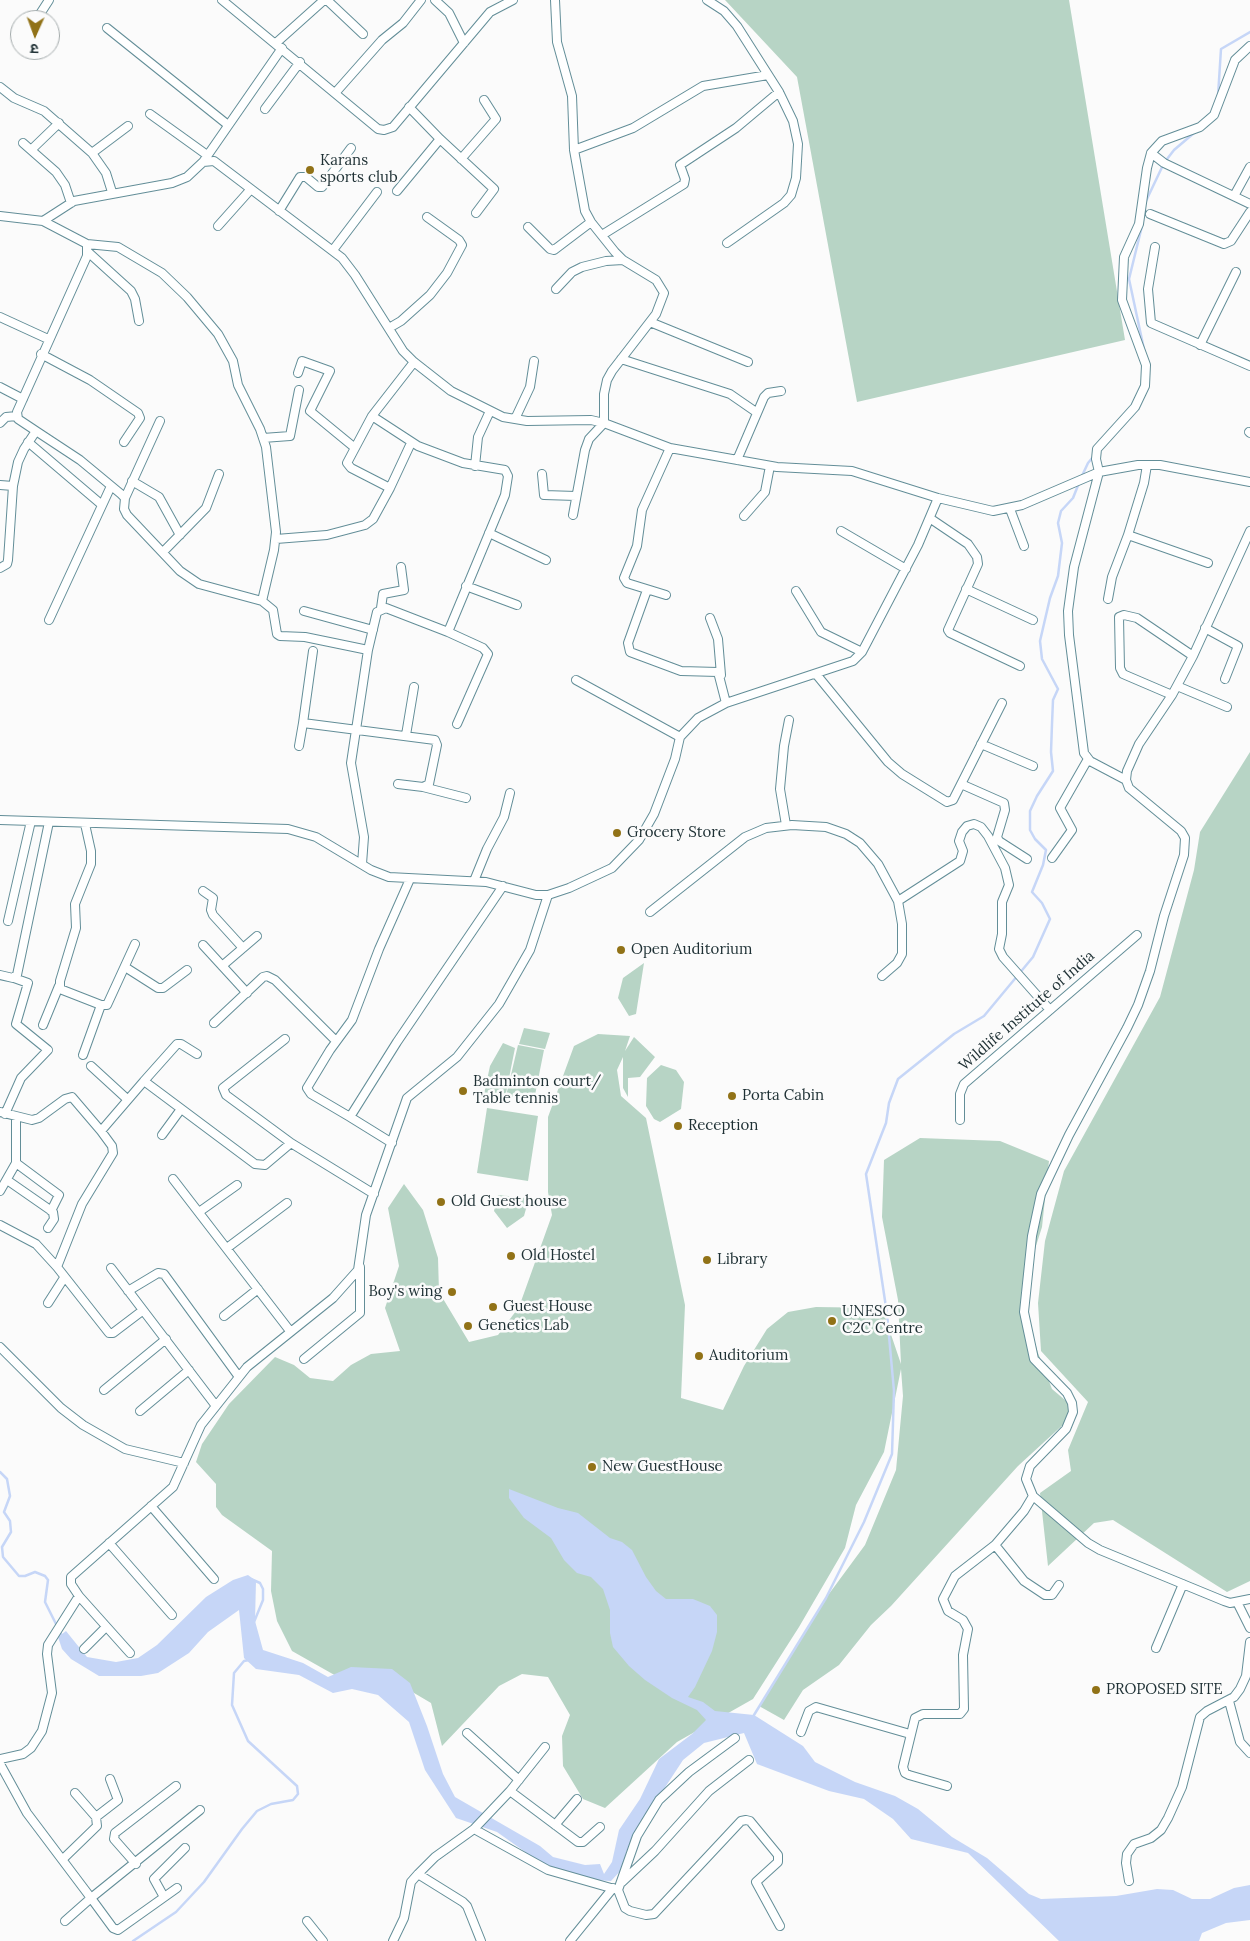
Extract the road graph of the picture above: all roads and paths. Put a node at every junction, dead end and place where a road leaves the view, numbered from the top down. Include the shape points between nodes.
1 (222, 0) edge
2 (326, 0) edge
3 (421, 0) edge
4 (435, 0) edge
5 (513, 0) edge
6 (555, 0) edge
7 (706, 0) edge
8 (107, 28) dead end
9 (363, 34) dead end
10 (464, 43) junction
11 (279, 46) junction
12 (1250, 46) edge
13 (300, 62) junction
14 (768, 75) junction
15 (0, 87) edge
16 (336, 92) junction
17 (779, 92) junction
18 (484, 100) dead end
19 (409, 107) junction
20 (265, 109) dead end
21 (150, 114) dead end
22 (59, 123) junction
23 (228, 125) junction
24 (128, 126) dead end
25 (440, 140) junction
26 (23, 143) dead end
27 (351, 148) dead end
28 (31, 150) junction
29 (574, 150) junction
30 (92, 152) junction
31 (1151, 154) junction
32 (205, 158) junction
33 (461, 159) junction
34 (1250, 168) edge
35 (251, 189) junction
36 (397, 190) dead end
37 (112, 192) junction
38 (377, 192) dead end
39 (1234, 196) junction
40 (70, 203) junction
41 (1250, 204) edge
42 (279, 211) junction
43 (1250, 212) edge
44 (476, 213) dead end
45 (1150, 214) dead end
46 (0, 217) edge
47 (427, 217) dead end
48 (43, 221) junction
49 (591, 222) junction
50 (218, 226) dead end
51 (528, 227) dead end
52 (602, 235) junction
53 (727, 243) dead end
54 (87, 244) junction
55 (1155, 247) dead end
56 (333, 250) junction
57 (88, 252) junction
58 (623, 260) junction
59 (1236, 272) dead end
60 (556, 289) dead end
61 (0, 317) edge
62 (139, 321) dead end
63 (650, 322) junction
64 (389, 328) junction
65 (48, 339) junction
66 (1200, 345) junction
67 (41, 354) junction
68 (621, 359) junction
69 (534, 361) dead end
70 (414, 362) junction
71 (748, 362) dead end
72 (1250, 366) edge
73 (298, 373) dead end
74 (0, 387) edge
75 (298, 390) dead end
76 (781, 391) dead end
77 (23, 399) junction
78 (490, 411) junction
79 (756, 412) junction
80 (16, 416) junction
81 (372, 416) junction
82 (515, 419) junction
83 (160, 421) dead end
84 (0, 423) edge
85 (604, 423) junction
86 (36, 431) junction
87 (263, 438) junction
88 (28, 442) junction
89 (124, 442) dead end
90 (412, 443) junction
91 (355, 448) junction
92 (670, 448) junction
93 (737, 460) junction
94 (1147, 465) junction
95 (475, 466) junction
96 (770, 466) junction
97 (1099, 472) junction
98 (219, 474) dead end
99 (542, 474) dead end
100 (132, 481) junction
101 (1250, 482) edge
102 (0, 486) edge
103 (13, 486) junction
104 (111, 486) junction
105 (390, 488) junction
106 (576, 496) junction
107 (125, 498) junction
108 (938, 498) junction
109 (102, 505) junction
110 (1010, 509) junction
111 (573, 515) dead end
112 (744, 516) dead end
113 (931, 520) junction
114 (841, 531) dead end
115 (1250, 531) edge
116 (489, 533) junction
117 (180, 535) junction
118 (1128, 535) junction
119 (276, 539) junction
120 (1024, 546) dead end
121 (163, 552) junction
122 (546, 560) dead end
123 (1208, 562) dead end
124 (401, 567) dead end
125 (0, 568) edge
126 (906, 569) junction
127 (466, 586) junction
128 (966, 589) junction
129 (647, 590) junction
130 (796, 591) dead end
131 (666, 596) dead end
132 (1108, 599) dead end
133 (262, 601) junction
134 (517, 605) dead end
135 (381, 608) junction
136 (304, 611) dead end
137 (710, 618) dead end
138 (49, 620) dead end
139 (1033, 620) dead end
140 (1205, 628) junction
141 (373, 630) junction
142 (448, 632) junction
143 (368, 650) junction
144 (313, 651) dead end
145 (862, 652) junction
146 (1193, 656) junction
147 (1020, 666) dead end
148 (816, 674) junction
149 (721, 675) junction
150 (1224, 679) dead end
151 (576, 680) dead end
152 (1177, 686) junction
153 (414, 687) dead end
154 (1172, 695) junction
155 (726, 703) junction
156 (1002, 703) dead end
157 (1227, 707) dead end
158 (789, 720) dead end
159 (303, 723) junction
160 (457, 724) dead end
161 (357, 729) junction
162 (406, 735) junction
163 (680, 737) junction
164 (982, 744) junction
165 (299, 746) dead end
166 (1088, 759) junction
167 (1033, 766) dead end
168 (1126, 780) junction
169 (398, 784) dead end
170 (961, 784) junction
171 (423, 787) junction
172 (510, 793) dead end
173 (466, 798) dead end
174 (0, 820) edge
175 (31, 821) junction
176 (49, 822) junction
177 (85, 824) junction
178 (786, 826) junction
179 (1052, 858) dead end
180 (1027, 859) dead end
181 (362, 864) junction
182 (410, 879) junction
183 (474, 881) junction
184 (503, 886) junction
185 (203, 891) dead end
186 (548, 894) junction
187 (898, 901) junction
188 (650, 912) dead end
189 (8, 921) dead end
190 (1137, 935) dead end
191 (257, 936) dead end
192 (135, 944) dead end
193 (203, 945) dead end
194 (243, 948) junction
195 (222, 966) junction
196 (125, 967) junction
197 (186, 970) dead end
198 (0, 975) edge
199 (882, 976) dead end
200 (14, 978) junction
201 (60, 986) junction
202 (247, 993) junction
203 (101, 1005) junction
204 (1050, 1010) junction
205 (214, 1023) dead end
206 (43, 1025) dead end
207 (285, 1038) dead end
208 (336, 1041) junction
209 (197, 1054) dead end
210 (84, 1055) dead end
211 (91, 1066) dead end
212 (144, 1081) junction
213 (127, 1099) junction
214 (182, 1108) junction
215 (3, 1113) edge
216 (16, 1117) junction
217 (350, 1117) junction
218 (960, 1120) dead end
219 (101, 1131) junction
220 (162, 1135) dead end
221 (291, 1143) junction
222 (392, 1143) junction
223 (16, 1163) junction
224 (172, 1179) dead end
225 (8, 1180) junction
226 (237, 1185) dead end
227 (0, 1191) edge
228 (374, 1194) junction
229 (287, 1203) dead end
230 (51, 1211) junction
231 (199, 1212) junction
232 (0, 1225) edge
233 (48, 1228) dead end
234 (227, 1248) junction
235 (360, 1262) junction
236 (57, 1267) junction
237 (111, 1268) dead end
238 (64, 1278) junction
239 (258, 1289) junction
240 (128, 1291) junction
241 (48, 1303) dead end
242 (142, 1311) junction
243 (224, 1316) dead end
244 (290, 1332) junction
245 (166, 1339) junction
246 (0, 1347) edge
247 (304, 1359) dead end
248 (189, 1370) junction
249 (239, 1377) junction
250 (104, 1390) dead end
251 (216, 1406) junction
252 (140, 1410) dead end
253 (184, 1463) junction
254 (1033, 1496) junction
255 (151, 1506) junction
256 (109, 1543) junction
257 (995, 1545) junction
258 (214, 1579) dead end
259 (1183, 1584) junction
260 (1058, 1585) dead end
261 (79, 1596) junction
262 (1250, 1599) edge
263 (1237, 1602) junction
264 (172, 1615) dead end
265 (106, 1627) junction
266 (1250, 1628) edge
267 (1250, 1642) edge
268 (1156, 1648) dead end
269 (84, 1649) dead end
270 (130, 1654) dead end
271 (1229, 1700) junction
272 (801, 1732) dead end
273 (467, 1733) dead end
274 (910, 1734) junction
275 (735, 1738) dead end
276 (545, 1747) dead end
277 (1250, 1753) edge
278 (0, 1759) edge
279 (749, 1760) dead end
280 (0, 1764) edge
281 (110, 1779) dead end
282 (519, 1780) junction
283 (176, 1786) dead end
284 (947, 1786) dead end
285 (510, 1791) junction
286 (75, 1793) dead end
287 (577, 1799) dead end
288 (200, 1810) dead end
289 (96, 1817) junction
290 (555, 1825) junction
291 (600, 1827) dead end
292 (475, 1828) junction
293 (185, 1848) dead end
294 (63, 1859) junction
295 (136, 1864) junction
296 (418, 1874) junction
297 (1129, 1881) dead end
298 (617, 1887) junction
299 (176, 1888) dead end
300 (164, 1897) junction
301 (92, 1898) junction
302 (307, 1920) dead end
303 (65, 1921) dead end
304 (780, 1926) dead end
305 (324, 1941) edge
306 (393, 1941) edge
307 (481, 1941) edge
308 (570, 1941) edge

1 - 11 street
2 - 9 street
2 - 11 street
3 - 16 street
4 - 10 street via 449,13
5 - 10 street via 494,9
6 - 29 street via 557,42 573,103
7 - 14 street via 724,11 737,26
8 - 23 street
10 - 19 street
11 - 13 street
11 - 23 street
12 - 31 street via 1235,60 1214,115 1200,126 1162,141
13 - 16 street
13 - 20 street
14 - 17 street
14 - 29 street via 703,86 632,128
15 - 22 street
16 - 19 street via 378,129 393,127
17 - 52 street via 736,128 680,165 684,184
17 - 53 street via 796,132 798,154 794,189 784,203
18 - 33 street via 496,118
19 - 25 street
21 - 32 street
22 - 28 street
22 - 30 street
23 - 32 street
24 - 30 street
25 - 33 street
25 - 36 street
26 - 28 street
27 - 42 street via 322,187 300,177
28 - 40 street via 56,172
29 - 49 street via 582,195
30 - 37 street via 106,173
31 - 39 street
31 - 97 street via 1146,168 1140,224 1124,257 1121,286 1127,317 1146,365 1145,386 1135,407 1097,449
32 - 35 street via 220,164
32 - 37 street via 180,180
33 - 44 street via 494,189
34 - 39 street
35 - 42 street
35 - 50 street
37 - 40 street
38 - 56 street
39 - 41 street
40 - 48 street
42 - 56 street
43 - 45 street via 1231,241 1224,244
46 - 48 street
47 - 64 street via 462,245 430,295
48 - 54 street
49 - 51 street via 554,250
49 - 52 street
52 - 58 street
54 - 57 street
54 - 87 street via 122,248 162,273 187,297 221,339 233,361 238,385
55 - 66 street via 1148,289 1150,321
56 - 64 street via 355,275
57 - 62 street via 131,291
57 - 65 street
58 - 60 street via 582,267 572,272
58 - 63 street via 662,286 663,299
59 - 66 street
61 - 65 street
63 - 68 street
63 - 71 street
64 - 70 street
65 - 67 street
66 - 72 street
67 - 77 street
67 - 89 street via 90,380 138,413 140,418
68 - 79 street via 730,394
68 - 85 street via 605,388
69 - 82 street via 530,387
70 - 78 street via 451,391
70 - 81 street
73 - 91 street via 302,362 330,371 310,411
74 - 77 street
75 - 87 street via 290,436
76 - 79 street via 766,394
77 - 80 street
78 - 82 street
78 - 95 street via 478,438
79 - 93 street
80 - 84 street via 6,417
80 - 86 street
81 - 90 street
81 - 91 street
82 - 85 street
83 - 100 street
85 - 92 street
85 - 106 street via 589,439
86 - 88 street
86 - 104 street via 80,460
87 - 119 street
88 - 103 street via 20,457
88 - 109 street
90 - 95 street
90 - 105 street
91 - 105 street via 348,466
92 - 93 street
92 - 129 street via 642,510 637,546 624,578 627,583
93 - 96 street
94 - 97 street
94 - 101 street
94 - 118 street
95 - 116 street via 507,472 505,495
96 - 108 street via 852,471
96 - 112 street via 765,492
97 - 110 street
97 - 166 street via 1074,567 1068,611 1084,750
98 - 117 street via 206,508
99 - 106 street via 544,495
100 - 107 street
100 - 117 street via 159,497
102 - 103 street
103 - 125 street via 8,560
104 - 107 street
104 - 109 street
105 - 119 street via 374,519 365,525 327,535
106 - 111 street
107 - 121 street via 125,513
108 - 110 street via 993,511
108 - 113 street
109 - 138 street
110 - 120 street
113 - 126 street
113 - 128 street via 968,544 977,557 978,564
114 - 126 street
115 - 140 street
116 - 122 street
116 - 127 street
117 - 121 street
118 - 123 street
118 - 132 street via 1112,577
119 - 133 street
121 - 133 street via 180,571 198,584
124 - 135 street via 404,590 383,594
126 - 145 street
127 - 134 street
127 - 142 street
128 - 139 street
128 - 147 street via 948,624 950,633
129 - 131 street
129 - 149 street via 628,643 630,652 681,671 715,671
130 - 145 street via 821,632
133 - 143 street via 273,610 280,636 305,637
135 - 141 street
135 - 142 street
136 - 141 street
137 - 149 street via 718,639
140 - 146 street
140 - 150 street via 1238,646
141 - 143 street
142 - 160 street via 483,648 488,654
143 - 161 street
144 - 159 street
145 - 148 street via 853,661
146 - 152 street
146 - 154 street via 1136,618 1119,617 1120,668 1123,674
148 - 155 street
148 - 170 street via 888,762 902,774 947,802 953,800
149 - 155 street
151 - 163 street
152 - 154 street
152 - 157 street
153 - 162 street
154 - 168 street via 1139,744
155 - 163 street via 698,718
156 - 164 street
158 - 178 street via 780,790
159 - 161 street
159 - 165 street
161 - 162 street
161 - 181 street via 352,763 364,837
162 - 171 street via 437,742 429,784
163 - 186 street via 654,814 639,840 612,868
164 - 167 street
164 - 170 street
166 - 168 street
166 - 179 street via 1061,805 1060,811 1072,830
168 - 254 street via 1129,788 1181,831 1185,838 1184,855 1138,1005 1069,1135 1037,1208 1024,1290 1024,1312 1034,1358 1067,1393 1073,1412 1066,1429 1030,1466 1026,1479
169 - 171 street
170 - 180 street via 1004,803 997,837
171 - 173 street
172 - 183 street via 504,817
174 - 175 street
175 - 176 street
175 - 189 street
176 - 177 street
176 - 200 street
177 - 181 street via 288,830 316,837
177 - 201 street via 91,864 74,904 76,928
178 - 187 street via 810,824 826,827 860,843 878,864
178 - 188 street via 766,828 745,837
181 - 182 street via 378,874
182 - 183 street
182 - 208 street via 352,1020
183 - 184 street
184 - 186 street via 536,895
184 - 217 street via 396,1042
185 - 194 street via 213,898 213,915
186 - 222 street via 530,950 504,996 457,1057 407,1098
187 - 199 street via 902,954
187 - 204 street via 960,861 963,851 959,841 967,826 981,827 1005,868 1009,885 1002,910 999,949 1002,957
190 - 204 street, Wildlife Institute of India
191 - 194 street
192 - 196 street
193 - 195 street
194 - 195 street
195 - 202 street
196 - 197 street via 158,988 164,988
196 - 203 street via 109,1003
198 - 200 street
200 - 215 street via 28,983 16,1024 48,1050 21,1078
201 - 203 street via 64,991
201 - 206 street
202 - 205 street
202 - 208 street via 263,977 271,978
203 - 210 street
204 - 218 street, Wildlife Institute of India via 964,1084 960,1094
207 - 221 street via 223,1088 226,1095
208 - 217 street via 307,1088 311,1094
209 - 212 street via 177,1044
211 - 213 street
212 - 213 street
212 - 214 street
213 - 219 street
214 - 220 street
214 - 221 street via 260,1166
215 - 216 street
216 - 219 street via 36,1119 72,1097
216 - 223 street
217 - 222 street
219 - 236 street via 114,1153 82,1204
221 - 228 street
222 - 228 street
223 - 225 street
223 - 230 street via 59,1195
224 - 231 street
225 - 227 street
225 - 230 street
226 - 231 street
228 - 235 street via 365,1223
229 - 234 street
230 - 233 street via 54,1217
231 - 234 street
232 - 236 street via 36,1244
234 - 239 street
235 - 244 street via 353,1277 334,1298
235 - 247 street via 360,1313
236 - 238 street
237 - 240 street
238 - 241 street
238 - 242 street via 109,1334
239 - 243 street
239 - 244 street
240 - 242 street
240 - 249 street via 158,1273 164,1274
242 - 245 street
244 - 249 street
245 - 248 street
245 - 250 street
246 - 253 street via 61,1408 83,1425 125,1449
248 - 251 street
248 - 252 street
249 - 251 street
251 - 253 street via 197,1431
253 - 255 street via 173,1487
254 - 257 street
254 - 259 street via 1093,1547
255 - 256 street
255 - 258 street
256 - 261 street via 70,1577
256 - 264 street
257 - 260 street via 1024,1582 1045,1596 1052,1595
257 - 274 street via 955,1576 944,1599 948,1611 964,1620 968,1629 963,1655 964,1709 960,1714 918,1716
259 - 263 street via 1224,1601
259 - 268 street
261 - 265 street
261 - 278 street via 52,1637 47,1654 52,1693 42,1731 23,1754
262 - 263 street
263 - 266 street
265 - 269 street
265 - 270 street
267 - 271 street via 1244,1683
271 - 277 street via 1240,1742
271 - 297 street via 1200,1717 1182,1787 1168,1818 1151,1838 1134,1844 1127,1854
272 - 274 street via 808,1711 816,1707
273 - 282 street
274 - 284 street via 904,1773
275 - 298 street via 695,1767 659,1800 638,1836
276 - 282 street
279 - 298 street via 709,1791 655,1851
280 - 294 street via 22,1805
281 - 289 street via 118,1800
282 - 285 street
283 - 295 street via 115,1833 114,1839
285 - 290 street
285 - 292 street
286 - 289 street
287 - 290 street
288 - 295 street
289 - 294 street via 94,1830
290 - 291 street via 580,1843
292 - 296 street via 435,1857
292 - 298 street via 548,1870
293 - 300 street via 154,1880
294 - 301 street
295 - 301 street
296 - 306 street via 411,1882 404,1918
296 - 307 street via 463,1902
298 - 304 street via 625,1908 646,1915 654,1914 746,1820 778,1855 778,1862 756,1882
298 - 308 street
299 - 300 street
300 - 301 street via 118,1930 113,1928
301 - 303 street
302 - 305 street

